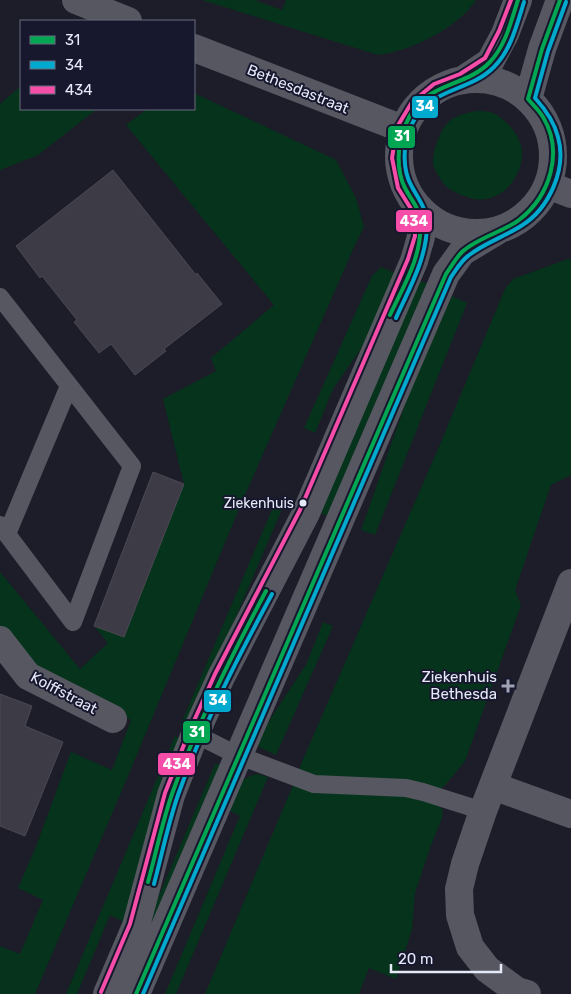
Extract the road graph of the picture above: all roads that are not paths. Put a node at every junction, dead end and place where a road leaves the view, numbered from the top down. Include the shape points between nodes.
1 (76, 0) edge
2 (518, 0) edge
3 (560, 0) edge
4 (126, 20) edge
5 (195, 48) edge
6 (463, 80) junction
7 (528, 99) junction
8 (403, 129) junction
9 (559, 189) edge
10 (419, 210) junction
11 (497, 231) junction
12 (1, 301) edge
13 (69, 386) junction
14 (3, 530) edge
15 (571, 583) edge
16 (0, 640) edge
17 (113, 719) dead end
18 (195, 734) junction
19 (238, 755) junction
20 (493, 786) junction
21 (483, 812) junction
22 (571, 814) edge
23 (107, 994) edge
24 (136, 994) edge
25 (527, 994) edge

1 - 4 street
2 - 6 street via 490,62
3 - 7 street
5 - 8 street, Bethesdastraat
6 - 7 street via 486,79 509,86
6 - 8 street via 438,89 417,106
7 - 9 street via 543,117 552,139
8 - 10 street via 398,157 404,186
9 - 11 street via 518,221
10 - 11 street via 436,223 455,231 476,234
10 - 18 street via 421,237 414,261 306,513
11 - 19 street via 462,252 446,274
12 - 13 lane
13 - 14 lane
13 - 14 lane via 132,466 73,622
15 - 20 street
16 - 17 street, Kolffstraat via 28,676
18 - 19 lane
18 - 23 street via 171,795 136,926
19 - 21 lane via 314,784 406,788
19 - 24 street
20 - 21 street
20 - 22 street
21 - 25 street via 459,889 460,915 470,947 487,969

